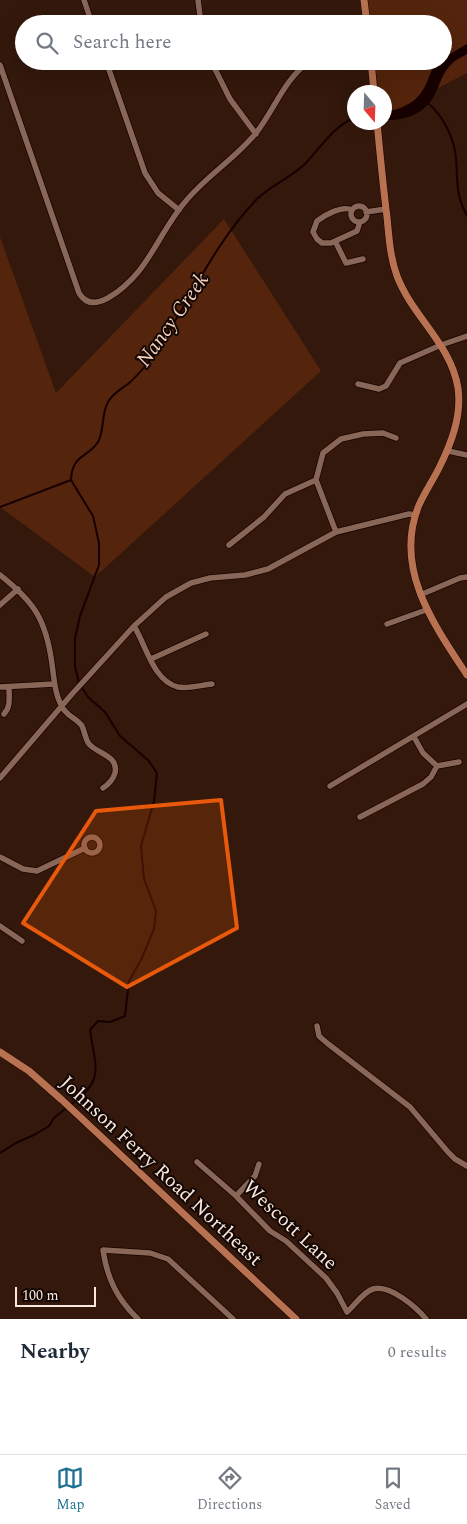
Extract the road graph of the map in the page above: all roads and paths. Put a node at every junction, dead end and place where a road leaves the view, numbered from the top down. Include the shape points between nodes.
1 (84, 0) edge
2 (198, 0) edge
3 (364, 0) edge
4 (89, 15) edge
5 (200, 15) edge
6 (366, 15) edge
7 (0, 64) edge
8 (109, 70) edge
9 (216, 70) edge
10 (299, 70) edge
11 (372, 70) edge
12 (373, 85) edge
13 (378, 130) edge
14 (256, 134) junction
15 (386, 209) junction
16 (178, 210) junction
17 (352, 210) junction
18 (366, 212) junction
19 (360, 222) junction
20 (335, 241) junction
21 (363, 260) dead end
22 (467, 336) edge
23 (441, 345) junction
24 (358, 384) dead end
25 (396, 438) dead end
26 (448, 451) junction
27 (467, 455) edge
28 (316, 480) junction
29 (416, 515) junction
30 (336, 532) junction
31 (229, 545) dead end
32 (0, 574) edge
33 (467, 577) edge
34 (18, 589) junction
35 (420, 595) junction
36 (0, 605) edge
37 (426, 610) junction
38 (387, 624) dead end
39 (134, 626) junction
40 (206, 634) dead end
41 (151, 659) junction
42 (467, 675) edge
43 (54, 684) junction
44 (212, 684) dead end
45 (0, 687) edge
46 (8, 687) junction
47 (467, 704) edge
48 (62, 705) junction
49 (4, 714) dead end
50 (414, 737) junction
51 (459, 762) dead end
52 (437, 766) junction
53 (0, 778) edge
54 (330, 786) dead end
55 (103, 788) dead end
56 (360, 817) dead end
57 (85, 848) dead end
58 (0, 857) edge
59 (0, 926) edge
60 (22, 941) dead end
61 (317, 1026) dead end
62 (0, 1052) edge
63 (197, 1162) dead end
64 (260, 1164) dead end
65 (467, 1166) edge
66 (236, 1196) junction
67 (137, 1319) edge
68 (233, 1319) edge
69 (296, 1319) edge
70 (426, 1319) edge

1 - 4 street
2 - 5 street
3 - 6 main road
7 - 16 street via 81,296 89,302 102,302 125,286 142,268
8 - 16 street via 145,173 158,193
9 - 14 street via 230,99
10 - 14 street
11 - 12 main road
13 - 15 main road
14 - 16 street
15 - 18 street
15 - 23 main road via 397,277
17 - 18 street via 362,207
17 - 19 street via 351,218
17 - 20 street via 340,209 320,218 315,224 312,232 319,242
18 - 19 street via 365,219
19 - 20 street via 357,231
20 - 21 street via 346,263
22 - 23 street
23 - 24 street via 400,362 386,386 379,389
23 - 26 main road via 458,388 457,420
25 - 28 street via 383,433 341,439 323,452
26 - 27 street
26 - 29 main road
28 - 30 street
28 - 31 street via 285,494 264,517
29 - 30 street
29 - 35 main road via 412,551
30 - 39 street via 268,569 191,583 166,597
32 - 34 street
33 - 35 street
34 - 36 street
34 - 43 street via 38,612 49,645
35 - 37 main road
37 - 38 street
37 - 42 main road
39 - 41 street
39 - 48 street
40 - 41 street
41 - 44 street via 161,677 177,687
43 - 46 street
43 - 48 street
45 - 46 street
46 - 49 street via 9,706
47 - 50 street
48 - 53 street
48 - 55 street via 64,711 82,726 90,745 113,762 115,774
50 - 52 street via 423,753
50 - 54 street
51 - 52 street
52 - 56 street via 423,784
57 - 58 street via 37,871 23,869
59 - 60 street
61 - 65 street via 318,1036 410,1107 448,1152
62 - 69 main road, Johnson Ferry Road Northeast via 30,1071
63 - 66 street, Wescott Lane
64 - 66 street via 255,1176
66 - 70 street, Wescott Lane via 270,1231 286,1241 326,1278 347,1312 375,1288 404,1300
67 - 68 street via 113,1287 103,1250 150,1253 168,1259

